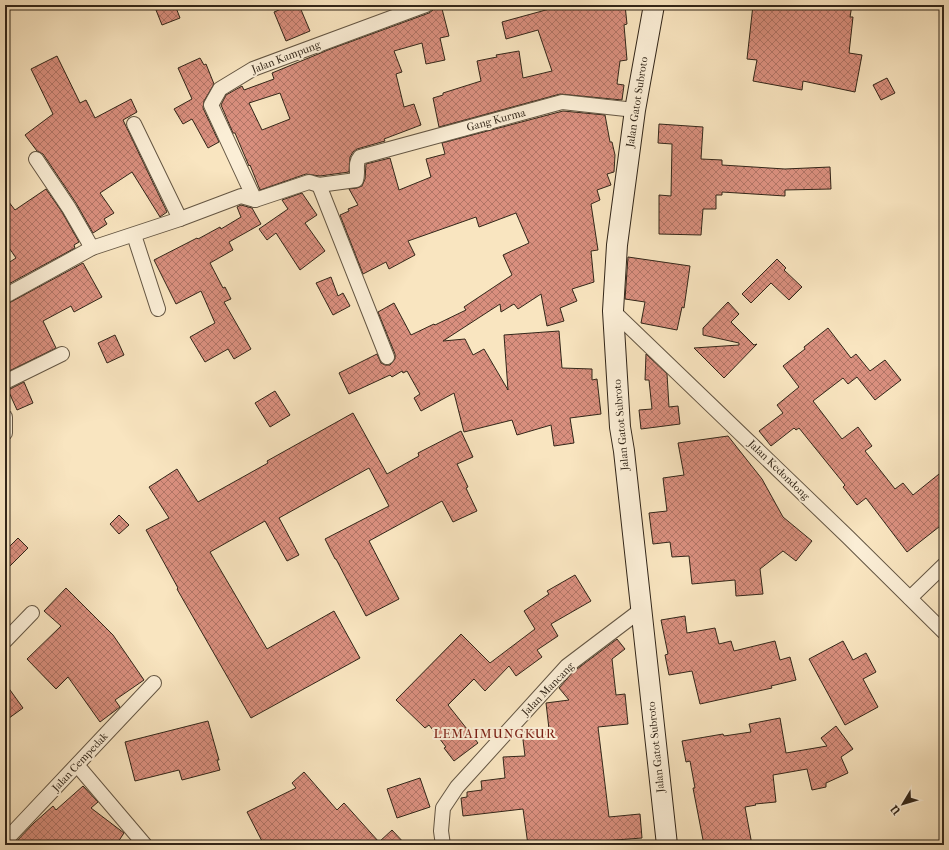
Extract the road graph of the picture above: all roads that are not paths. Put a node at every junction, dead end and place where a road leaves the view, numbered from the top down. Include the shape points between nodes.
1 (426, 5) edge
2 (654, 5) edge
3 (635, 110) junction
4 (134, 124) dead end
5 (36, 159) dead end
6 (319, 186) junction
7 (255, 200) junction
8 (180, 219) junction
9 (134, 235) junction
10 (92, 248) junction
11 (5, 296) edge
12 (158, 309) dead end
13 (613, 311) junction
14 (62, 354) dead end
15 (387, 357) dead end
16 (5, 382) edge
17 (5, 417) edge
18 (5, 433) edge
19 (944, 565) edge
20 (910, 598) junction
21 (641, 610) junction
22 (32, 613) dead end
23 (944, 632) edge
24 (5, 640) edge
25 (154, 683) dead end
26 (77, 765) junction
27 (5, 841) edge
28 (145, 845) edge
29 (443, 845) edge
30 (667, 845) edge

1 - 7 street, Jalan Kampung via 253,69 220,88 211,104
2 - 3 main road, Jalan Gatot Subroto
3 - 6 street, Gang Kurma via 562,102 360,157 356,162 356,180
3 - 13 main road, Jalan Gatot Subroto via 617,245
4 - 8 street
5 - 10 street
6 - 7 street via 310,182
6 - 15 street
7 - 8 street via 241,196
8 - 9 street
9 - 10 street
9 - 12 street
10 - 11 street
13 - 20 street, Jalan Kedondong
13 - 21 main road, Jalan Gatot Subroto via 620,428
14 - 16 street
17 - 18 street
19 - 20 street
20 - 23 street, Jalan Kedondong
21 - 29 street, Jalan Mancang via 567,666 458,787 443,808
21 - 30 main road, Jalan Gatot Subroto
22 - 24 street
25 - 26 street, Jalan Cempedak
26 - 27 street, Jalan Cempedak
26 - 28 street

